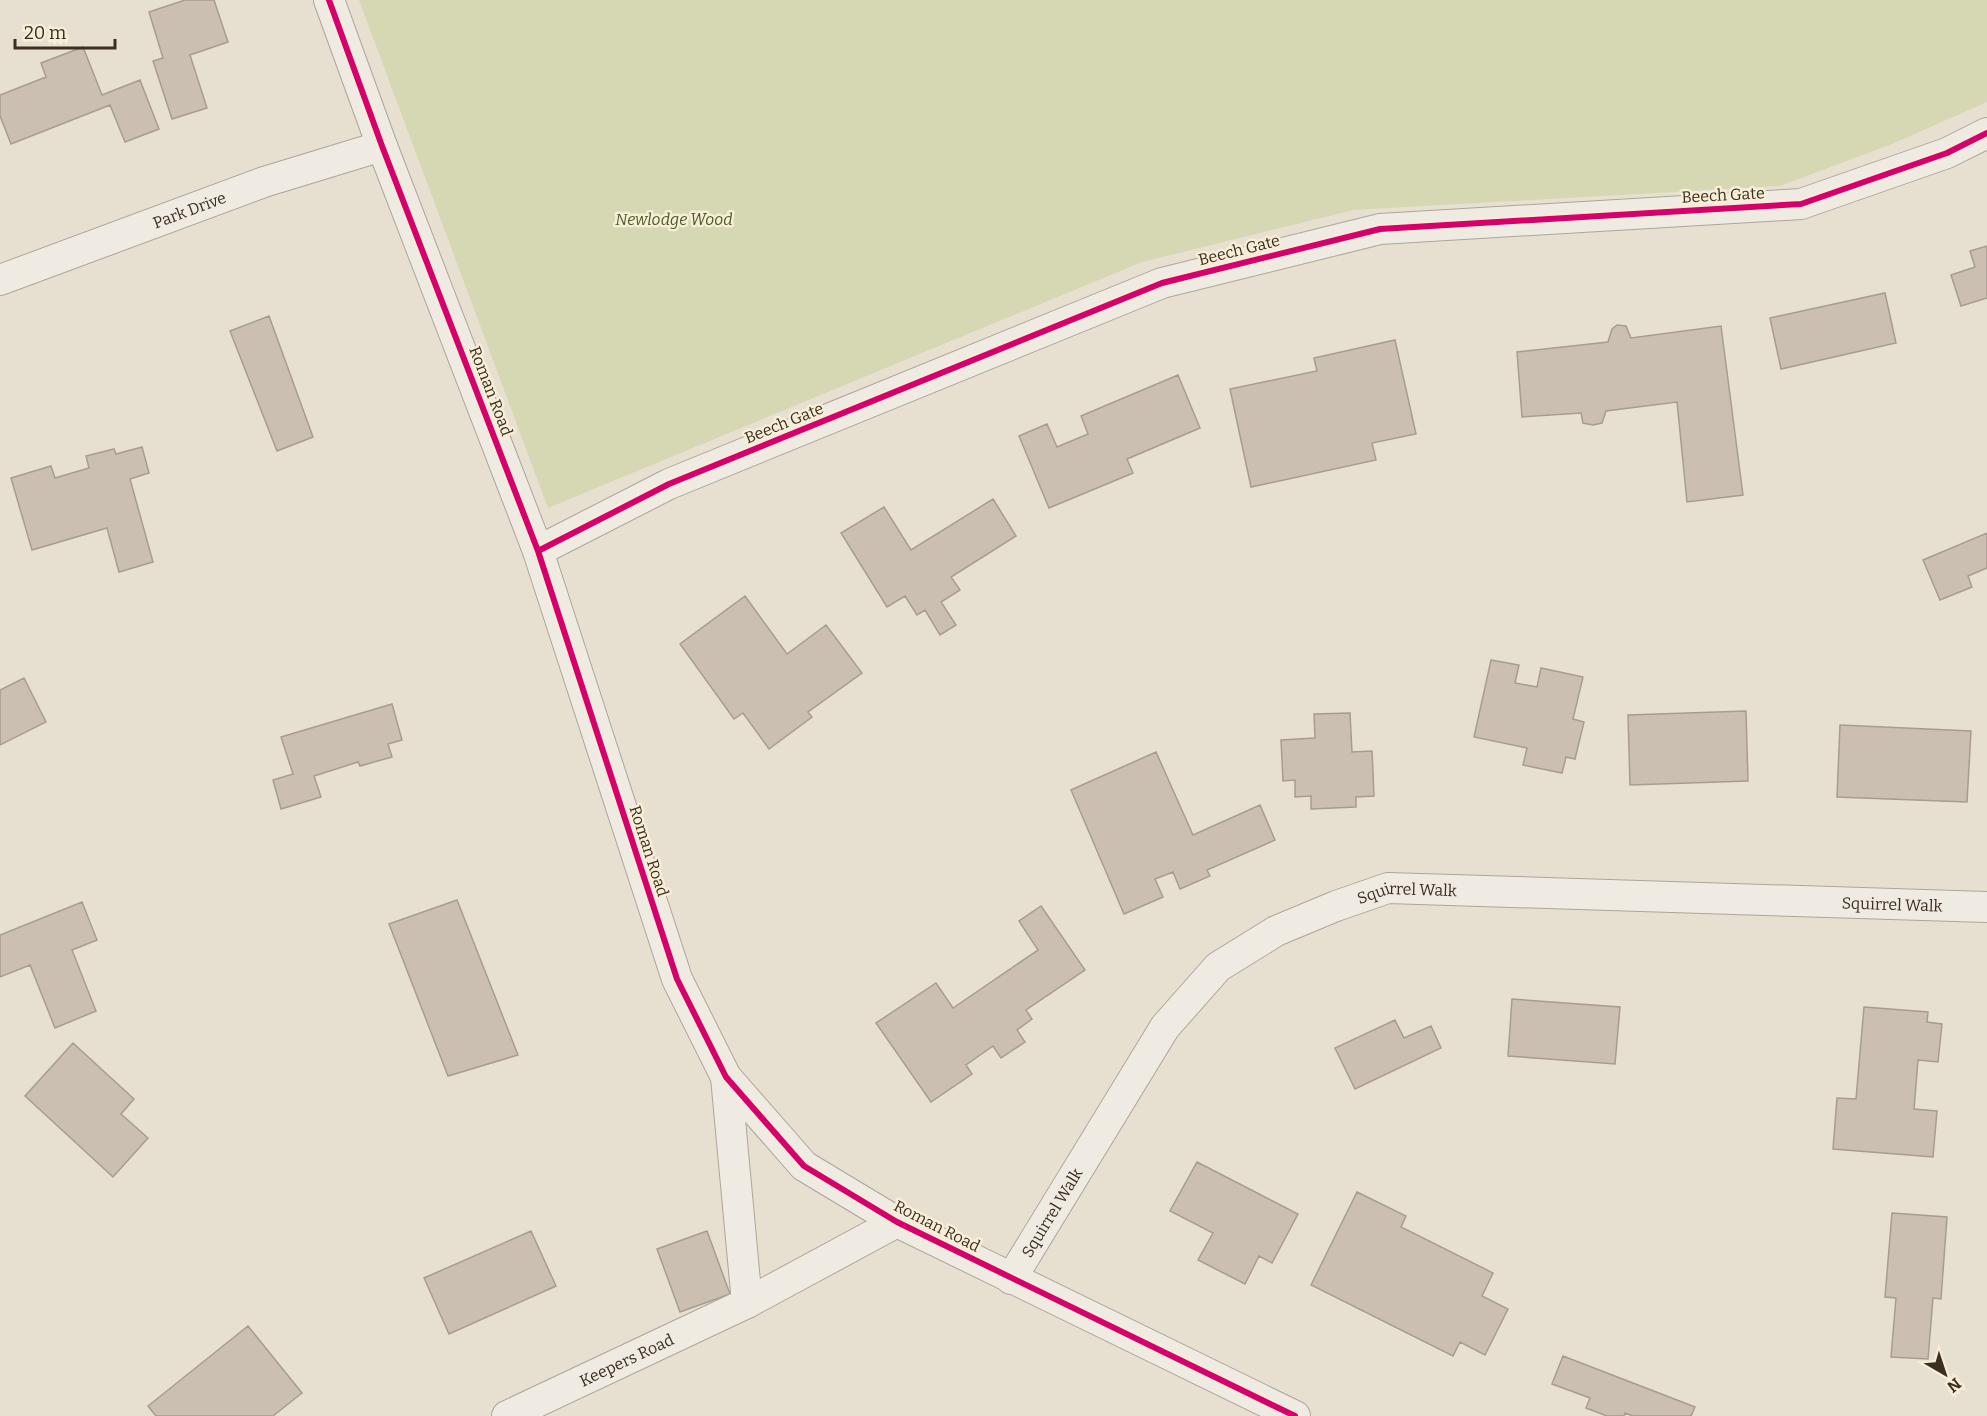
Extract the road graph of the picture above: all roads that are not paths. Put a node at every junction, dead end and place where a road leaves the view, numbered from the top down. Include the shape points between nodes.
1 (329, 0) edge
2 (1987, 133) edge
3 (382, 146) junction
4 (0, 280) edge
5 (538, 551) junction
6 (1987, 907) edge
7 (726, 1077) junction
8 (897, 1222) junction
9 (1011, 1279) junction
10 (747, 1303) junction
11 (507, 1416) edge
12 (1295, 1416) edge

1 - 3 street, Roman Road
2 - 5 street, Beech Gate via 1947,153 1801,204 1380,230 1162,283 669,484
3 - 4 street, Park Drive via 264,182
3 - 5 street, Roman Road
5 - 7 street, Roman Road via 676,979
6 - 9 street, Squirrel Walk via 1388,888 1336,906 1276,931 1218,968 1164,1027
7 - 8 street, Roman Road via 804,1166
7 - 10 street
8 - 9 street, Roman Road
8 - 10 street, Keepers Road
9 - 12 street, Roman Road
10 - 11 street, Keepers Road

